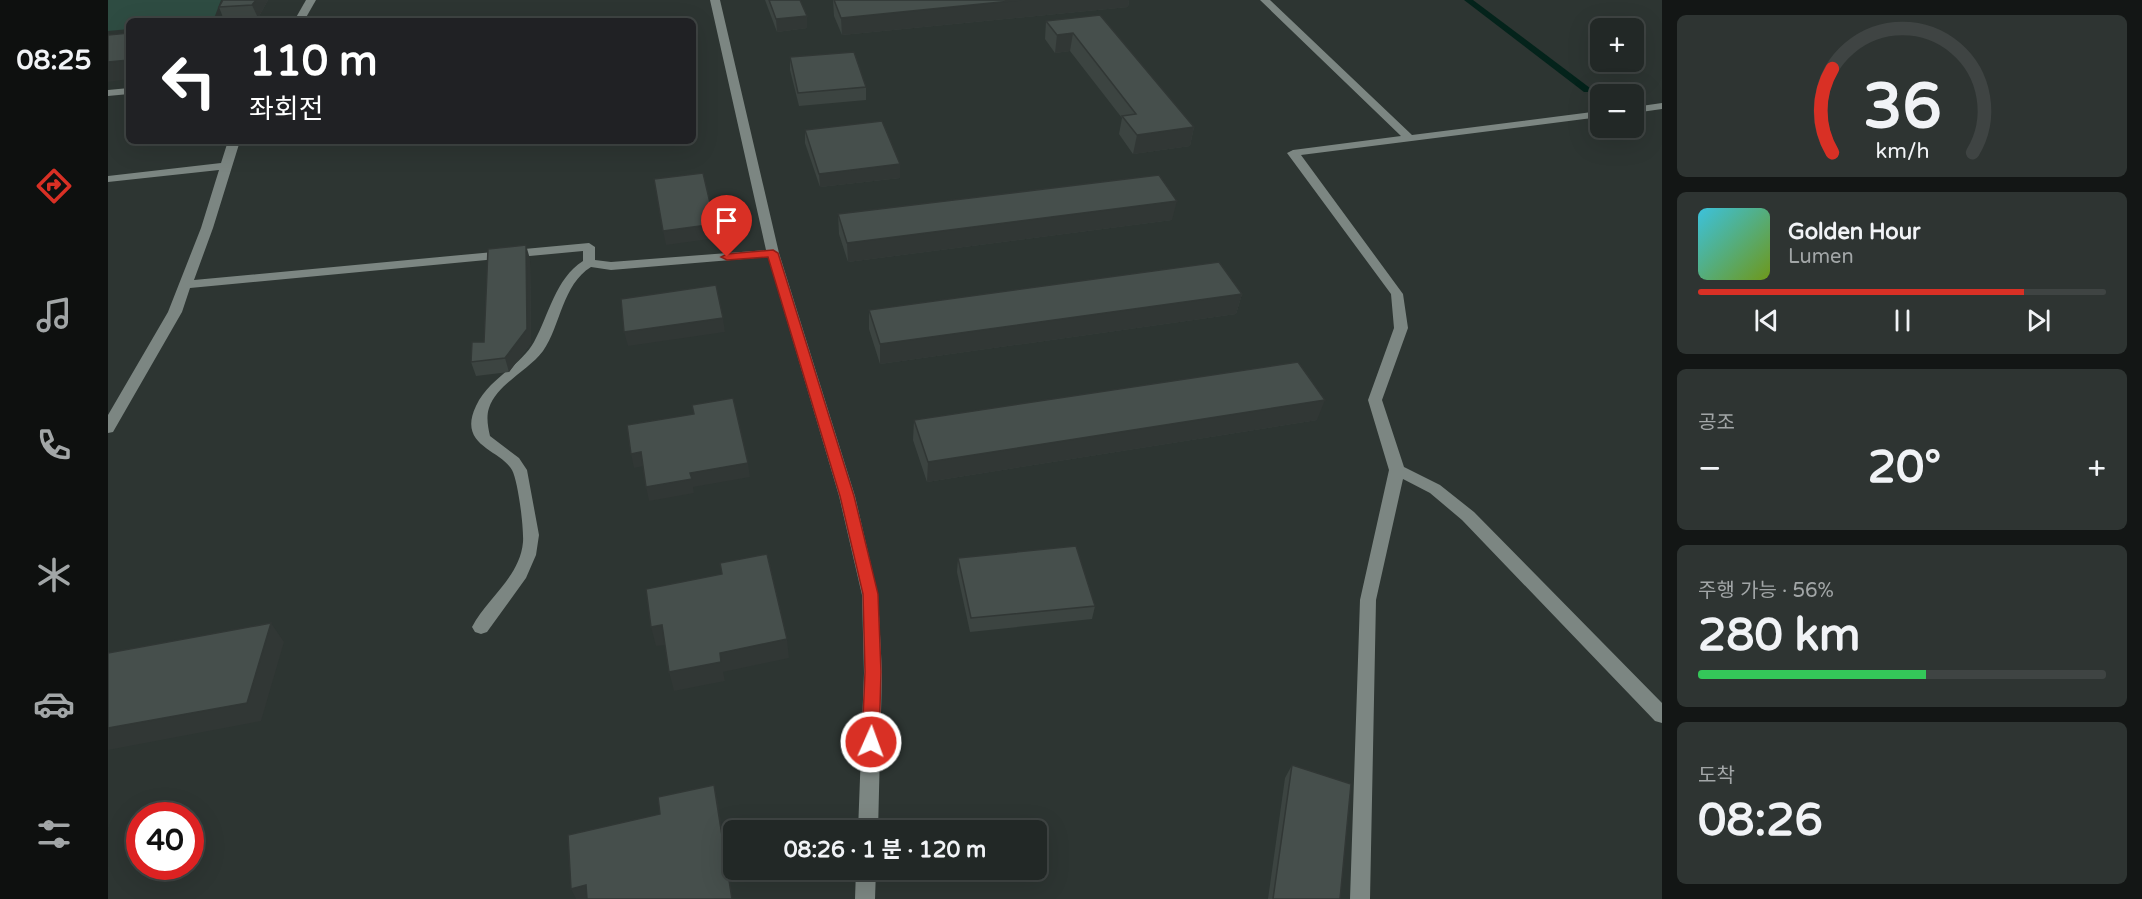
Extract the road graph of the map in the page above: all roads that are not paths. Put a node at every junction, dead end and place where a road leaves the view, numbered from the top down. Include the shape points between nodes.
1 (310, 0) edge
2 (715, 0) edge
3 (1265, 0) edge
4 (301, 18) edge
5 (126, 91) edge
6 (108, 93) edge
7 (1662, 106) edge
8 (1644, 109) edge
9 (1590, 115) edge
10 (1409, 138) junction
11 (233, 144) edge
12 (226, 166) junction
13 (108, 179) edge
14 (773, 253) junction
15 (590, 263) junction
16 (185, 285) junction
17 (108, 428) edge
18 (1396, 470) junction
19 (481, 627) dead end
20 (1662, 715) edge
21 (868, 820) edge
22 (866, 880) edge
23 (865, 899) edge
24 (1360, 899) edge

1 - 4 street
2 - 14 street
3 - 10 street
5 - 6 street
7 - 8 street
9 - 10 street
10 - 18 street via 1293,153 1397,294 1401,328 1375,400
11 - 12 street
12 - 13 street
12 - 16 street
14 - 15 street via 611,266
14 - 21 street via 847,496 870,594 873,672
15 - 16 street via 589,247
15 - 19 street via 576,271 533,352 480,407 482,434 487,443 515,462 520,471 530,527 529,555
16 - 17 street via 175,312
18 - 20 street via 1435,489 1468,516
18 - 24 street via 1368,600
22 - 23 street

